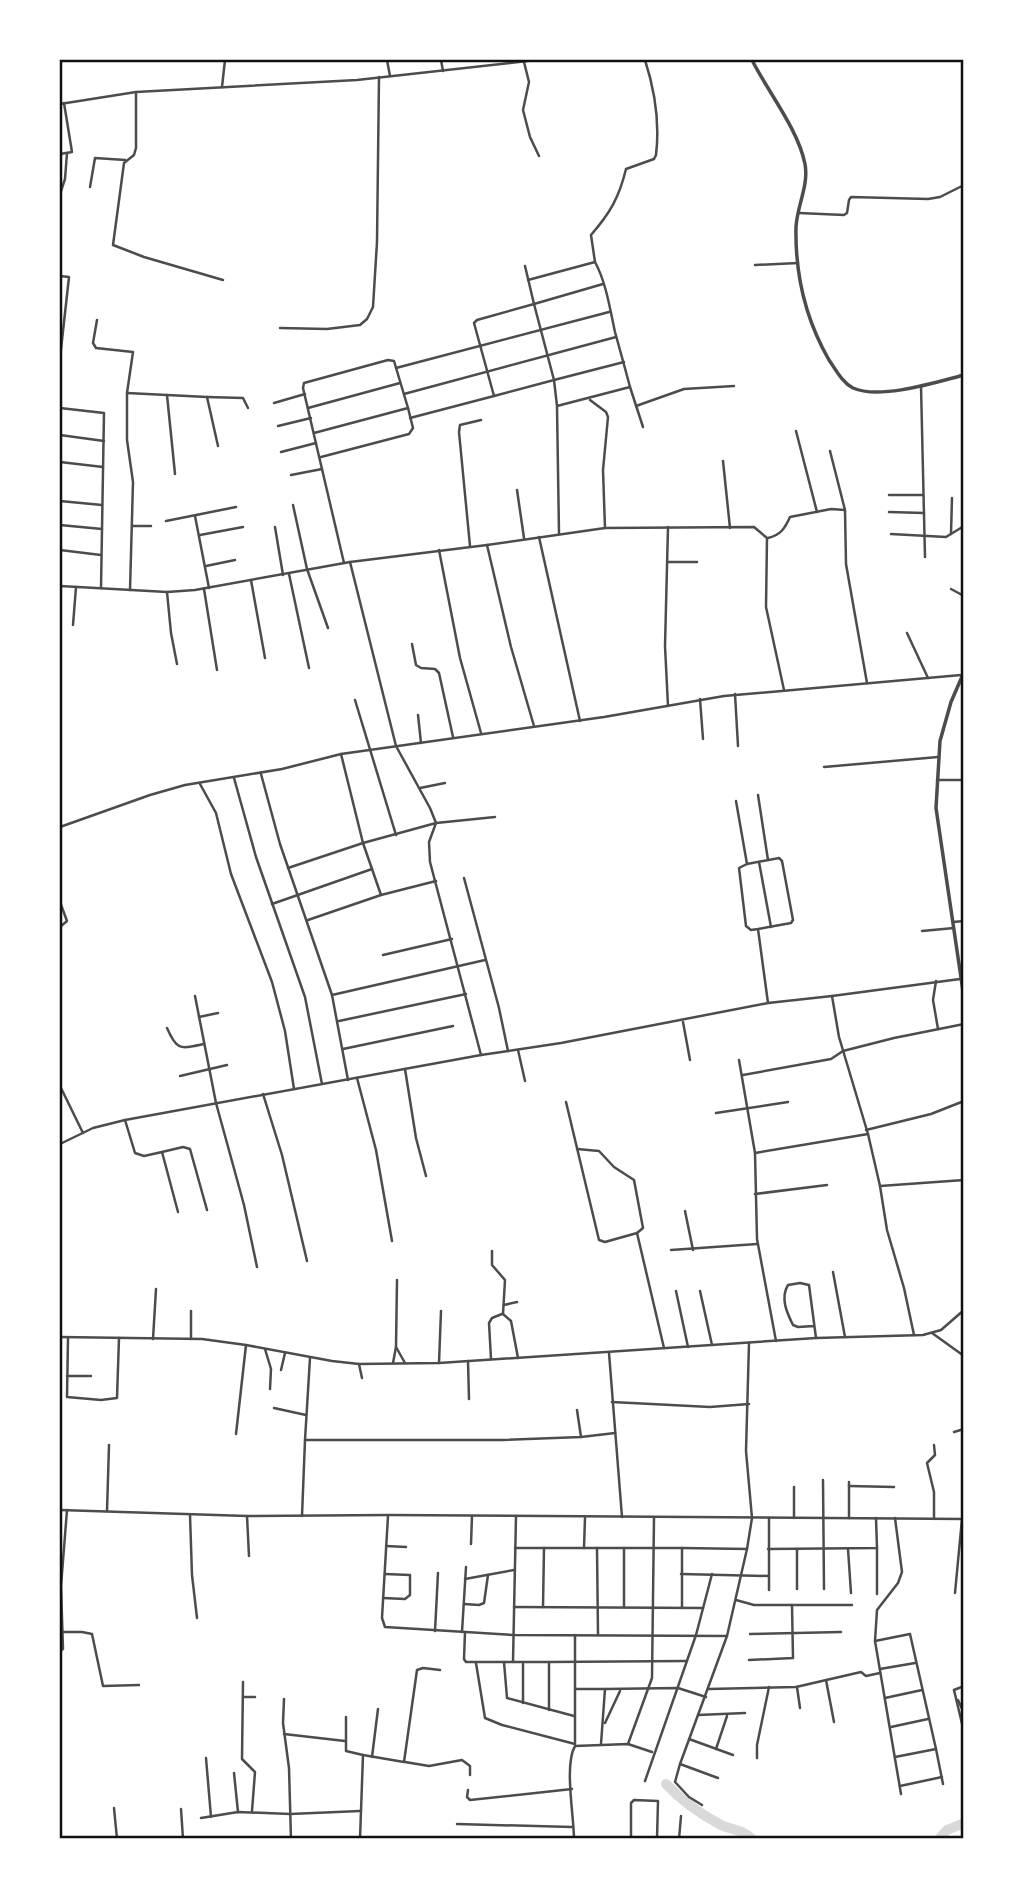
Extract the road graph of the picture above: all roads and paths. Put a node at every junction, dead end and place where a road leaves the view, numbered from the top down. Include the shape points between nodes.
1 (225, 60) edge
2 (387, 60) edge
3 (441, 60) edge
4 (490, 60) edge
5 (536, 60) edge
6 (645, 60) edge
7 (752, 60) edge
8 (524, 61) junction
9 (491, 65) junction
10 (443, 71) junction
11 (390, 76) junction
12 (379, 77) junction
13 (222, 87) junction
14 (136, 92) junction
15 (62, 103) edge
16 (66, 114) junction
17 (60, 116) edge
18 (67, 153) junction
19 (60, 154) edge
20 (539, 156) dead end
21 (125, 160) junction
22 (964, 185) edge
23 (90, 187) dead end
24 (60, 194) edge
25 (799, 212) junction
26 (595, 262) junction
27 (798, 263) junction
28 (755, 265) dead end
29 (525, 266) dead end
30 (60, 276) edge
31 (528, 280) junction
32 (223, 281) dead end
33 (603, 284) junction
34 (60, 302) edge
35 (66, 302) junction
36 (534, 304) junction
37 (610, 311) junction
38 (97, 320) dead end
39 (62, 326) edge
40 (280, 328) dead end
41 (540, 330) junction
42 (616, 337) junction
43 (481, 345) junction
44 (60, 353) edge
45 (547, 354) junction
46 (60, 358) edge
47 (624, 362) junction
48 (396, 368) junction
49 (488, 370) junction
50 (964, 375) edge
51 (554, 380) junction
52 (401, 383) junction
53 (734, 386) dead end
54 (921, 386) junction
55 (630, 387) junction
56 (127, 393) junction
57 (305, 394) junction
58 (404, 394) junction
59 (167, 395) junction
60 (494, 396) junction
61 (207, 397) junction
62 (589, 399) junction
63 (274, 403) dead end
64 (557, 406) junction
65 (636, 406) junction
66 (60, 408) edge
67 (248, 408) dead end
68 (308, 408) junction
69 (408, 408) junction
70 (311, 418) junction
71 (410, 418) junction
72 (481, 420) dead end
73 (278, 426) dead end
74 (643, 427) dead end
75 (796, 431) dead end
76 (314, 433) junction
77 (60, 435) edge
78 (104, 441) junction
79 (316, 443) junction
80 (218, 446) dead end
81 (830, 451) dead end
82 (281, 452) dead end
83 (320, 457) junction
84 (723, 461) dead end
85 (60, 462) edge
86 (103, 467) junction
87 (322, 469) junction
88 (175, 474) dead end
89 (291, 475) dead end
90 (517, 491) dead end
91 (889, 495) dead end
92 (923, 495) junction
93 (953, 498) dead end
94 (60, 501) edge
95 (102, 505) junction
96 (293, 505) dead end
97 (236, 507) dead end
98 (845, 510) junction
99 (817, 512) junction
100 (889, 512) dead end
101 (924, 513) junction
102 (195, 516) junction
103 (166, 521) dead end
104 (60, 525) edge
105 (133, 526) junction
106 (150, 526) dead end
107 (668, 526) junction
108 (964, 526) edge
109 (243, 527) dead end
110 (275, 527) dead end
111 (605, 528) junction
112 (730, 528) junction
113 (102, 529) junction
114 (559, 533) junction
115 (891, 534) dead end
116 (951, 534) junction
117 (200, 535) junction
118 (924, 535) junction
119 (539, 537) junction
120 (524, 538) junction
121 (767, 538) junction
122 (487, 545) junction
123 (470, 547) junction
124 (60, 550) edge
125 (439, 550) junction
126 (102, 555) junction
127 (925, 557) dead end
128 (234, 560) dead end
129 (349, 562) junction
130 (668, 562) junction
131 (697, 562) dead end
132 (344, 563) junction
133 (206, 566) junction
134 (307, 569) junction
135 (289, 574) junction
136 (283, 575) junction
137 (251, 580) junction
138 (60, 586) edge
139 (76, 587) junction
140 (101, 588) junction
141 (209, 588) junction
142 (204, 589) junction
143 (951, 589) dead end
144 (130, 590) junction
145 (167, 592) junction
146 (964, 596) edge
147 (73, 625) dead end
148 (328, 628) dead end
149 (907, 633) dead end
150 (412, 644) dead end
151 (265, 658) dead end
152 (177, 664) dead end
153 (309, 668) dead end
154 (217, 670) dead end
155 (963, 674) edge
156 (928, 678) junction
157 (867, 683) junction
158 (784, 690) junction
159 (735, 694) junction
160 (701, 699) junction
161 (355, 700) dead end
162 (667, 706) junction
163 (418, 715) dead end
164 (580, 721) junction
165 (534, 726) junction
166 (481, 733) junction
167 (453, 737) junction
168 (703, 739) dead end
169 (421, 743) junction
170 (396, 746) junction
171 (738, 746) dead end
172 (371, 750) junction
173 (341, 754) junction
174 (939, 757) junction
175 (824, 767) dead end
176 (261, 773) junction
177 (234, 778) junction
178 (937, 780) junction
179 (964, 780) edge
180 (445, 783) dead end
181 (200, 784) junction
182 (419, 788) junction
183 (758, 795) dead end
184 (736, 801) dead end
185 (495, 817) dead end
186 (436, 823) junction
187 (60, 827) edge
188 (396, 835) junction
189 (363, 843) junction
190 (768, 860) junction
191 (759, 862) junction
192 (747, 864) junction
193 (288, 868) junction
194 (372, 869) junction
195 (464, 878) dead end
196 (436, 881) junction
197 (298, 895) junction
198 (381, 895) junction
199 (60, 902) edge
200 (272, 904) junction
201 (307, 920) junction
202 (964, 921) edge
203 (953, 922) junction
204 (60, 927) edge
205 (771, 927) junction
206 (954, 928) junction
207 (758, 929) junction
208 (922, 931) dead end
209 (453, 939) junction
210 (383, 955) dead end
211 (485, 960) junction
212 (458, 965) junction
213 (962, 979) edge
214 (936, 981) junction
215 (466, 994) junction
216 (332, 995) junction
217 (195, 996) dead end
218 (832, 996) junction
219 (964, 998) edge
220 (768, 1003) junction
221 (218, 1013) dead end
222 (199, 1017) junction
223 (338, 1021) junction
224 (683, 1021) junction
225 (964, 1024) edge
226 (453, 1026) dead end
227 (167, 1028) dead end
228 (938, 1029) junction
229 (204, 1044) junction
230 (343, 1048) junction
231 (518, 1050) junction
232 (508, 1051) junction
233 (843, 1051) junction
234 (481, 1055) junction
235 (690, 1060) dead end
236 (739, 1060) dead end
237 (227, 1065) dead end
238 (209, 1069) junction
239 (405, 1069) junction
240 (743, 1075) junction
241 (180, 1076) dead end
242 (358, 1078) junction
243 (348, 1080) junction
244 (525, 1081) dead end
245 (322, 1084) junction
246 (60, 1086) edge
247 (293, 1089) junction
248 (263, 1094) junction
249 (964, 1101) edge
250 (566, 1102) dead end
251 (788, 1102) dead end
252 (216, 1103) junction
253 (748, 1108) junction
254 (716, 1113) dead end
255 (125, 1119) junction
256 (867, 1132) junction
257 (83, 1133) junction
258 (60, 1144) edge
259 (577, 1149) junction
260 (162, 1152) junction
261 (755, 1153) junction
262 (426, 1176) dead end
263 (964, 1180) edge
264 (827, 1185) dead end
265 (880, 1186) junction
266 (755, 1194) junction
267 (207, 1210) dead end
268 (685, 1211) dead end
269 (178, 1212) dead end
270 (637, 1233) junction
271 (392, 1241) dead end
272 (757, 1244) junction
273 (671, 1250) dead end
274 (693, 1250) junction
275 (492, 1251) dead end
276 (307, 1261) dead end
277 (257, 1267) dead end
278 (833, 1272) dead end
279 (397, 1280) dead end
280 (156, 1289) dead end
281 (700, 1290) dead end
282 (676, 1291) dead end
283 (517, 1301) dead end
284 (504, 1305) junction
285 (964, 1310) edge
286 (191, 1311) dead end
287 (441, 1311) dead end
288 (503, 1314) junction
289 (814, 1326) junction
290 (932, 1333) junction
291 (914, 1335) junction
292 (60, 1337) edge
293 (845, 1337) junction
294 (68, 1338) junction
295 (119, 1338) junction
296 (816, 1338) junction
297 (153, 1339) junction
298 (191, 1339) junction
299 (776, 1341) junction
300 (749, 1343) junction
301 (246, 1345) junction
302 (712, 1345) junction
303 (396, 1347) junction
304 (688, 1347) junction
305 (664, 1348) junction
306 (265, 1349) junction
307 (608, 1352) junction
308 (285, 1353) junction
309 (964, 1356) edge
310 (310, 1358) junction
311 (518, 1358) junction
312 (491, 1359) junction
313 (468, 1361) junction
314 (359, 1363) junction
315 (393, 1363) junction
316 (405, 1363) junction
317 (439, 1363) junction
318 (282, 1370) dead end
319 (67, 1376) junction
320 (91, 1376) dead end
321 (362, 1378) dead end
322 (270, 1389) dead end
323 (469, 1399) dead end
324 (612, 1402) junction
325 (749, 1404) junction
326 (274, 1408) dead end
327 (576, 1410) dead end
328 (306, 1415) junction
329 (964, 1429) edge
330 (954, 1432) dead end
331 (615, 1433) junction
332 (236, 1434) dead end
333 (581, 1437) junction
334 (305, 1440) junction
335 (109, 1445) dead end
336 (934, 1445) dead end
337 (823, 1480) dead end
338 (794, 1487) dead end
339 (894, 1487) dead end
340 (60, 1510) edge
341 (67, 1510) junction
342 (107, 1511) junction
343 (190, 1515) junction
344 (388, 1515) junction
345 (247, 1516) junction
346 (302, 1516) junction
347 (472, 1516) junction
348 (516, 1516) junction
349 (622, 1517) junction
350 (822, 1517) junction
351 (585, 1518) junction
352 (654, 1518) junction
353 (752, 1518) junction
354 (769, 1518) junction
355 (794, 1518) junction
356 (849, 1518) junction
357 (876, 1518) junction
358 (895, 1518) junction
359 (934, 1519) junction
360 (963, 1519) edge
361 (471, 1545) dead end
362 (386, 1546) junction
363 (406, 1547) dead end
364 (515, 1548) junction
365 (544, 1548) junction
366 (584, 1548) junction
367 (597, 1548) junction
368 (624, 1548) junction
369 (654, 1548) junction
370 (681, 1548) junction
371 (877, 1548) junction
372 (747, 1549) junction
373 (768, 1549) junction
374 (822, 1549) junction
375 (848, 1549) junction
376 (797, 1550) junction
377 (248, 1556) dead end
378 (466, 1567) dead end
379 (514, 1570) junction
380 (438, 1573) dead end
381 (385, 1574) junction
382 (681, 1574) junction
383 (712, 1574) junction
384 (488, 1575) junction
385 (742, 1576) junction
386 (769, 1576) junction
387 (465, 1579) junction
388 (60, 1586) edge
389 (797, 1589) dead end
390 (824, 1589) dead end
391 (769, 1590) dead end
392 (850, 1593) dead end
393 (955, 1593) dead end
394 (877, 1594) dead end
395 (383, 1598) junction
396 (736, 1601) junction
397 (464, 1604) junction
398 (792, 1605) junction
399 (852, 1605) dead end
400 (598, 1606) junction
401 (514, 1607) junction
402 (543, 1607) junction
403 (625, 1607) junction
404 (652, 1607) junction
405 (682, 1608) junction
406 (703, 1608) junction
407 (197, 1618) dead end
408 (435, 1631) junction
409 (60, 1632) edge
410 (464, 1632) junction
411 (841, 1632) dead end
412 (793, 1633) junction
413 (598, 1634) junction
414 (750, 1634) dead end
415 (513, 1635) junction
416 (575, 1635) junction
417 (652, 1635) junction
418 (696, 1635) junction
419 (727, 1636) junction
420 (875, 1641) junction
421 (60, 1651) edge
422 (749, 1660) dead end
423 (687, 1661) junction
424 (504, 1662) junction
425 (513, 1662) junction
426 (523, 1662) junction
427 (549, 1662) junction
428 (652, 1662) junction
429 (916, 1662) junction
430 (476, 1663) junction
431 (576, 1663) junction
432 (440, 1670) dead end
433 (881, 1671) junction
434 (826, 1680) junction
435 (243, 1682) dead end
436 (139, 1685) dead end
437 (964, 1686) edge
438 (769, 1687) junction
439 (797, 1687) junction
440 (678, 1688) junction
441 (576, 1689) junction
442 (605, 1689) junction
443 (649, 1689) junction
444 (709, 1689) junction
445 (621, 1690) junction
446 (922, 1690) junction
447 (954, 1690) junction
448 (243, 1697) junction
449 (255, 1697) dead end
450 (706, 1697) junction
451 (885, 1698) junction
452 (284, 1699) dead end
453 (523, 1703) junction
454 (800, 1708) dead end
455 (378, 1709) dead end
456 (549, 1710) junction
457 (746, 1713) dead end
458 (964, 1713) edge
459 (728, 1714) junction
460 (698, 1715) junction
461 (576, 1716) junction
462 (346, 1717) dead end
463 (929, 1719) junction
464 (834, 1722) dead end
465 (604, 1726) junction
466 (891, 1727) junction
467 (964, 1732) edge
468 (284, 1734) junction
469 (689, 1739) junction
470 (345, 1741) junction
471 (628, 1744) junction
472 (575, 1745) junction
473 (600, 1746) junction
474 (716, 1749) junction
475 (936, 1749) junction
476 (653, 1752) junction
477 (363, 1755) junction
478 (733, 1755) dead end
479 (372, 1757) junction
480 (895, 1757) junction
481 (757, 1758) dead end
482 (206, 1759) dead end
483 (404, 1762) junction
484 (680, 1764) junction
485 (234, 1773) dead end
486 (470, 1775) dead end
487 (942, 1777) junction
488 (718, 1778) dead end
489 (645, 1781) dead end
490 (943, 1784) dead end
491 (900, 1786) junction
492 (572, 1789) junction
493 (468, 1790) dead end
494 (901, 1794) dead end
495 (702, 1805) dead end
496 (114, 1808) dead end
497 (181, 1809) dead end
498 (252, 1811) junction
499 (360, 1811) junction
500 (238, 1812) junction
501 (290, 1814) junction
502 (681, 1816) dead end
503 (211, 1817) junction
504 (201, 1818) dead end
505 (457, 1824) dead end
506 (574, 1827) junction
507 (117, 1839) edge
508 (183, 1839) edge
509 (291, 1839) edge
510 (360, 1839) edge
511 (574, 1839) edge
512 (631, 1839) edge
513 (657, 1839) edge
514 (679, 1839) edge

1 - 13 street
2 - 11 street
3 - 10 street
4 - 9 street
5 - 8 street
6 - 26 street via 658,124 656,155 626,169 609,215 592,235
7 - 25 street via 801,152 806,173
8 - 9 street
8 - 20 street via 529,82 523,110
9 - 10 street
10 - 11 street
11 - 12 street
12 - 13 street
12 - 40 street via 373,307 360,325
13 - 14 street
14 - 15 street
14 - 21 street via 136,148
15 - 16 street
16 - 17 street
16 - 18 street via 72,152
18 - 19 street
18 - 24 street
21 - 23 street via 95,158
21 - 32 street via 113,245
22 - 25 street via 928,199 851,197 844,215
25 - 27 street
26 - 31 street
26 - 33 street
27 - 28 street
27 - 54 street via 809,318 844,380 853,388 869,390
29 - 31 street
30 - 35 street via 69,277
31 - 36 street
33 - 36 street
33 - 37 street
34 - 35 street
35 - 39 street
36 - 41 street
36 - 43 street via 477,320
37 - 41 street
37 - 42 street
38 - 56 street via 96,348 133,352
39 - 44 street
41 - 43 street
41 - 45 street
42 - 45 street
42 - 47 street
43 - 48 street
43 - 49 street
44 - 46 street
45 - 49 street
45 - 51 street
47 - 51 street
47 - 55 street
48 - 52 street
48 - 57 street via 391,359 319,378 304,383
49 - 58 street
49 - 60 street
50 - 54 street
51 - 60 street
51 - 64 street
52 - 58 street
52 - 68 street
53 - 65 street via 684,390
54 - 92 street
55 - 62 street
55 - 65 street
56 - 59 street
56 - 105 street
57 - 63 street
57 - 68 street
58 - 69 street
59 - 61 street
59 - 88 street
60 - 71 street
61 - 67 street via 243,398
61 - 80 street
62 - 64 street
62 - 111 street via 608,418 603,470
64 - 114 street
65 - 74 street
66 - 78 street via 104,413
68 - 70 street
69 - 71 street
69 - 76 street
70 - 73 street
70 - 76 street
71 - 83 street via 413,428 409,434
72 - 123 street via 460,425 459,432
75 - 99 street
76 - 79 street
77 - 78 street
78 - 86 street
79 - 82 street
79 - 83 street
81 - 98 street
83 - 87 street
84 - 112 street
85 - 86 street
86 - 95 street
87 - 89 street
87 - 132 street
90 - 120 street
91 - 92 street
92 - 101 street
93 - 116 street
94 - 95 street
95 - 113 street
96 - 134 street
97 - 102 street
98 - 99 street
98 - 157 street via 846,564
99 - 121 street via 790,517 782,532
100 - 101 street
101 - 118 street
102 - 103 street
102 - 117 street
104 - 113 street
105 - 106 street
105 - 144 street
107 - 111 street
107 - 112 street
107 - 130 street
108 - 116 street
109 - 117 street
110 - 136 street
111 - 114 street
112 - 121 street via 754,527
113 - 126 street
114 - 119 street
115 - 118 street
116 - 118 street
117 - 133 street
118 - 127 street
119 - 120 street
119 - 164 street
120 - 122 street
121 - 158 street via 766,607
122 - 123 street
122 - 165 street
123 - 125 street
124 - 126 street
125 - 129 street
125 - 166 street via 460,658
126 - 140 street
128 - 133 street
129 - 132 street
129 - 170 street
130 - 131 street
130 - 162 street
132 - 134 street
133 - 141 street
134 - 135 street
134 - 148 street
135 - 136 street
135 - 153 street
136 - 137 street
137 - 141 street
137 - 151 street
138 - 139 street
139 - 140 street
139 - 147 street
140 - 144 street
141 - 142 street
142 - 145 street
142 - 154 street
143 - 146 street
144 - 145 street
145 - 152 street
149 - 156 street
150 - 167 street via 416,665 439,673
155 - 156 street
155 - 174 street via 943,727
156 - 157 street
157 - 158 street
158 - 159 street
159 - 160 street
159 - 171 street
160 - 162 street
160 - 168 street
161 - 172 street
162 - 164 street
163 - 169 street
164 - 165 street
165 - 166 street
166 - 167 street
167 - 169 street
169 - 170 street
170 - 172 street
170 - 182 street
172 - 173 street
172 - 188 street
173 - 176 street
173 - 189 street
174 - 175 street
174 - 178 street
176 - 177 street
176 - 193 street
177 - 181 street
177 - 200 street
178 - 179 street
178 - 203 street via 936,808
180 - 182 street
181 - 187 street via 150,795
181 - 247 street via 216,813 231,874 272,982
182 - 186 street
183 - 190 street
184 - 192 street
185 - 186 street
186 - 188 street
186 - 196 street via 429,850
188 - 189 street
189 - 193 street
189 - 194 street
190 - 191 street
190 - 205 street via 782,861 793,920
191 - 192 street
191 - 205 street
192 - 207 street via 738,871 746,926
193 - 197 street
194 - 197 street
194 - 198 street
195 - 211 street
196 - 198 street
196 - 209 street
197 - 200 street
197 - 201 street
198 - 201 street
199 - 204 street via 67,921
200 - 245 street via 309,1010
201 - 216 street
202 - 203 street
203 - 206 street
205 - 207 street
206 - 208 street
206 - 213 street
207 - 220 street
209 - 210 street
209 - 212 street
211 - 212 street
211 - 232 street
212 - 215 street
212 - 216 street
213 - 214 street
213 - 219 street
214 - 218 street
214 - 228 street via 933,1000
215 - 223 street
215 - 234 street
216 - 223 street
217 - 222 street
218 - 220 street
218 - 233 street
220 - 224 street
221 - 222 street
222 - 229 street
223 - 230 street
224 - 231 street
224 - 235 street
225 - 228 street
226 - 230 street
227 - 229 street via 177,1046
228 - 233 street
229 - 238 street
230 - 243 street
231 - 232 street
231 - 244 street
232 - 234 street
233 - 240 street via 831,1059
233 - 256 street
234 - 239 street
236 - 240 street
237 - 238 street
238 - 241 street
238 - 252 street
239 - 242 street
239 - 262 street
240 - 253 street
242 - 243 street
242 - 271 street
243 - 245 street
245 - 247 street
246 - 257 street
247 - 248 street
248 - 252 street
248 - 276 street
249 - 256 street
250 - 259 street
251 - 253 street
252 - 255 street
252 - 277 street
253 - 254 street
253 - 261 street
255 - 257 street
255 - 260 street via 135,1153
256 - 261 street
256 - 265 street
257 - 258 street
259 - 270 street via 599,1151 634,1180 643,1228
259 - 270 street via 599,1240
260 - 267 street via 190,1149
260 - 269 street
261 - 266 street
263 - 265 street
264 - 266 street
265 - 291 street
266 - 272 street
268 - 274 street
270 - 305 street
272 - 274 street
272 - 299 street
273 - 274 street
275 - 284 street via 492,1265 505,1280
278 - 293 street
279 - 303 street
280 - 297 street
281 - 302 street
282 - 304 street
283 - 284 street
284 - 288 street
285 - 290 street
286 - 298 street
287 - 317 street
288 - 311 street via 511,1321
288 - 312 street via 489,1323
289 - 289 street via 809,1285 788,1285 784,1296 793,1325
289 - 296 street
290 - 291 street
290 - 309 street
291 - 293 street
292 - 294 street
293 - 296 street
294 - 295 street
294 - 319 street
295 - 297 street
295 - 319 street via 115,1400 68,1398
296 - 299 street
297 - 298 street
298 - 301 street
299 - 300 street
300 - 302 street
300 - 325 street
301 - 306 street
301 - 332 street
302 - 304 street
303 - 315 street
303 - 316 street
304 - 305 street
305 - 307 street
306 - 308 street
306 - 322 street
307 - 311 street
307 - 324 street
308 - 310 street
308 - 318 street
310 - 314 street
310 - 328 street
311 - 312 street
312 - 313 street
313 - 317 street
313 - 323 street
314 - 315 street
314 - 321 street
315 - 316 street
316 - 317 street
319 - 320 street
324 - 325 street via 710,1407
324 - 331 street
325 - 353 street via 746,1451
326 - 328 street
327 - 333 street
328 - 334 street
329 - 330 street
331 - 333 street
331 - 349 street
333 - 334 street
334 - 346 street
335 - 342 street
336 - 359 street via 935,1455 927,1466 934,1492
337 - 350 street
338 - 355 street
339 - 356 street via 849,1484
340 - 341 street
341 - 342 street
341 - 388 street
342 - 343 street
343 - 345 street
343 - 407 street
344 - 346 street
344 - 347 street
344 - 362 street
345 - 346 street
345 - 377 street
347 - 348 street
347 - 361 street
348 - 351 street
348 - 364 street
349 - 351 street
349 - 352 street
350 - 355 street
350 - 356 street
350 - 374 street
351 - 366 street
352 - 353 street
352 - 369 street
353 - 354 street
353 - 372 street
354 - 355 street
354 - 373 street
356 - 357 street
357 - 358 street
357 - 371 street
358 - 359 street
358 - 420 street via 902,1572 877,1610
359 - 360 street
360 - 393 street
362 - 363 street
362 - 381 street
364 - 365 street
364 - 379 street
365 - 366 street
365 - 402 street
366 - 367 street
367 - 368 street
367 - 400 street
368 - 369 street
368 - 403 street
369 - 370 street
369 - 404 street
370 - 372 street
370 - 382 street
371 - 375 street
371 - 394 street
372 - 385 street
373 - 376 street
373 - 386 street
374 - 375 street
374 - 376 street
374 - 390 street
375 - 392 street
376 - 389 street
378 - 387 street
379 - 384 street
379 - 401 street
380 - 408 street
381 - 395 street
381 - 395 street via 410,1575 410,1595
382 - 383 street
382 - 405 street
383 - 385 street
383 - 406 street
384 - 387 street
384 - 397 street via 484,1603
385 - 386 street
385 - 396 street
386 - 391 street
387 - 397 street
388 - 409 street
395 - 408 street via 382,1623 389,1628
396 - 398 street
396 - 419 street
397 - 410 street
398 - 399 street
398 - 412 street
400 - 402 street
400 - 403 street
400 - 413 street
401 - 402 street
401 - 415 street
403 - 404 street
404 - 405 street
404 - 417 street
405 - 406 street
406 - 418 street
408 - 410 street
409 - 421 street
409 - 436 street via 92,1634 103,1686
410 - 415 street
410 - 430 street via 464,1659
411 - 412 street
412 - 414 street
412 - 422 street via 793,1658
413 - 416 street
413 - 417 street
415 - 416 street
415 - 425 street
416 - 431 street
417 - 418 street
417 - 428 street
418 - 419 street
418 - 423 street
419 - 444 street
420 - 429 street via 910,1634
420 - 433 street
423 - 428 street
423 - 440 street
424 - 425 street
424 - 430 street
424 - 453 street via 506,1695
425 - 426 street
426 - 427 street
426 - 453 street
427 - 431 street
427 - 456 street
428 - 431 street
428 - 443 street
429 - 433 street
429 - 446 street
430 - 472 street via 485,1718
431 - 441 street
432 - 483 street via 417,1670
433 - 434 street
433 - 451 street
434 - 439 street
434 - 464 street
435 - 448 street
437 - 447 street
438 - 439 street
438 - 444 street
438 - 481 street
439 - 454 street
440 - 443 street
440 - 450 street
440 - 476 street
441 - 442 street
441 - 461 street
442 - 445 street
442 - 465 street
443 - 445 street
443 - 471 street
444 - 450 street
445 - 465 street
446 - 451 street
446 - 463 street
447 - 458 street
447 - 467 street
448 - 449 street
448 - 498 street via 242,1759 255,1772
450 - 460 street
451 - 466 street
452 - 468 street
453 - 456 street
455 - 479 street
456 - 461 street
457 - 459 street
459 - 460 street
459 - 474 street
460 - 469 street
461 - 472 street
462 - 470 street
463 - 466 street
463 - 475 street
465 - 473 street
466 - 480 street
468 - 470 street
468 - 501 street
469 - 474 street
469 - 484 street
470 - 477 street via 346,1752
471 - 473 street
471 - 476 street
472 - 473 street
472 - 492 street via 570,1758
474 - 478 street
475 - 480 street
475 - 487 street
476 - 489 street
477 - 479 street
477 - 499 street
479 - 483 street
480 - 491 street
482 - 503 street
483 - 486 street via 429,1766 466,1761
484 - 488 street
484 - 495 street via 675,1782
485 - 500 street
487 - 490 street
487 - 491 street
491 - 494 street
492 - 493 street via 470,1800
492 - 506 street
496 - 507 street
497 - 508 street
498 - 500 street
498 - 501 street
499 - 501 street
499 - 510 street
500 - 503 street
501 - 509 street
502 - 514 street
503 - 504 street
505 - 506 street
506 - 511 street
512 - 513 street via 634,1800 658,1801

